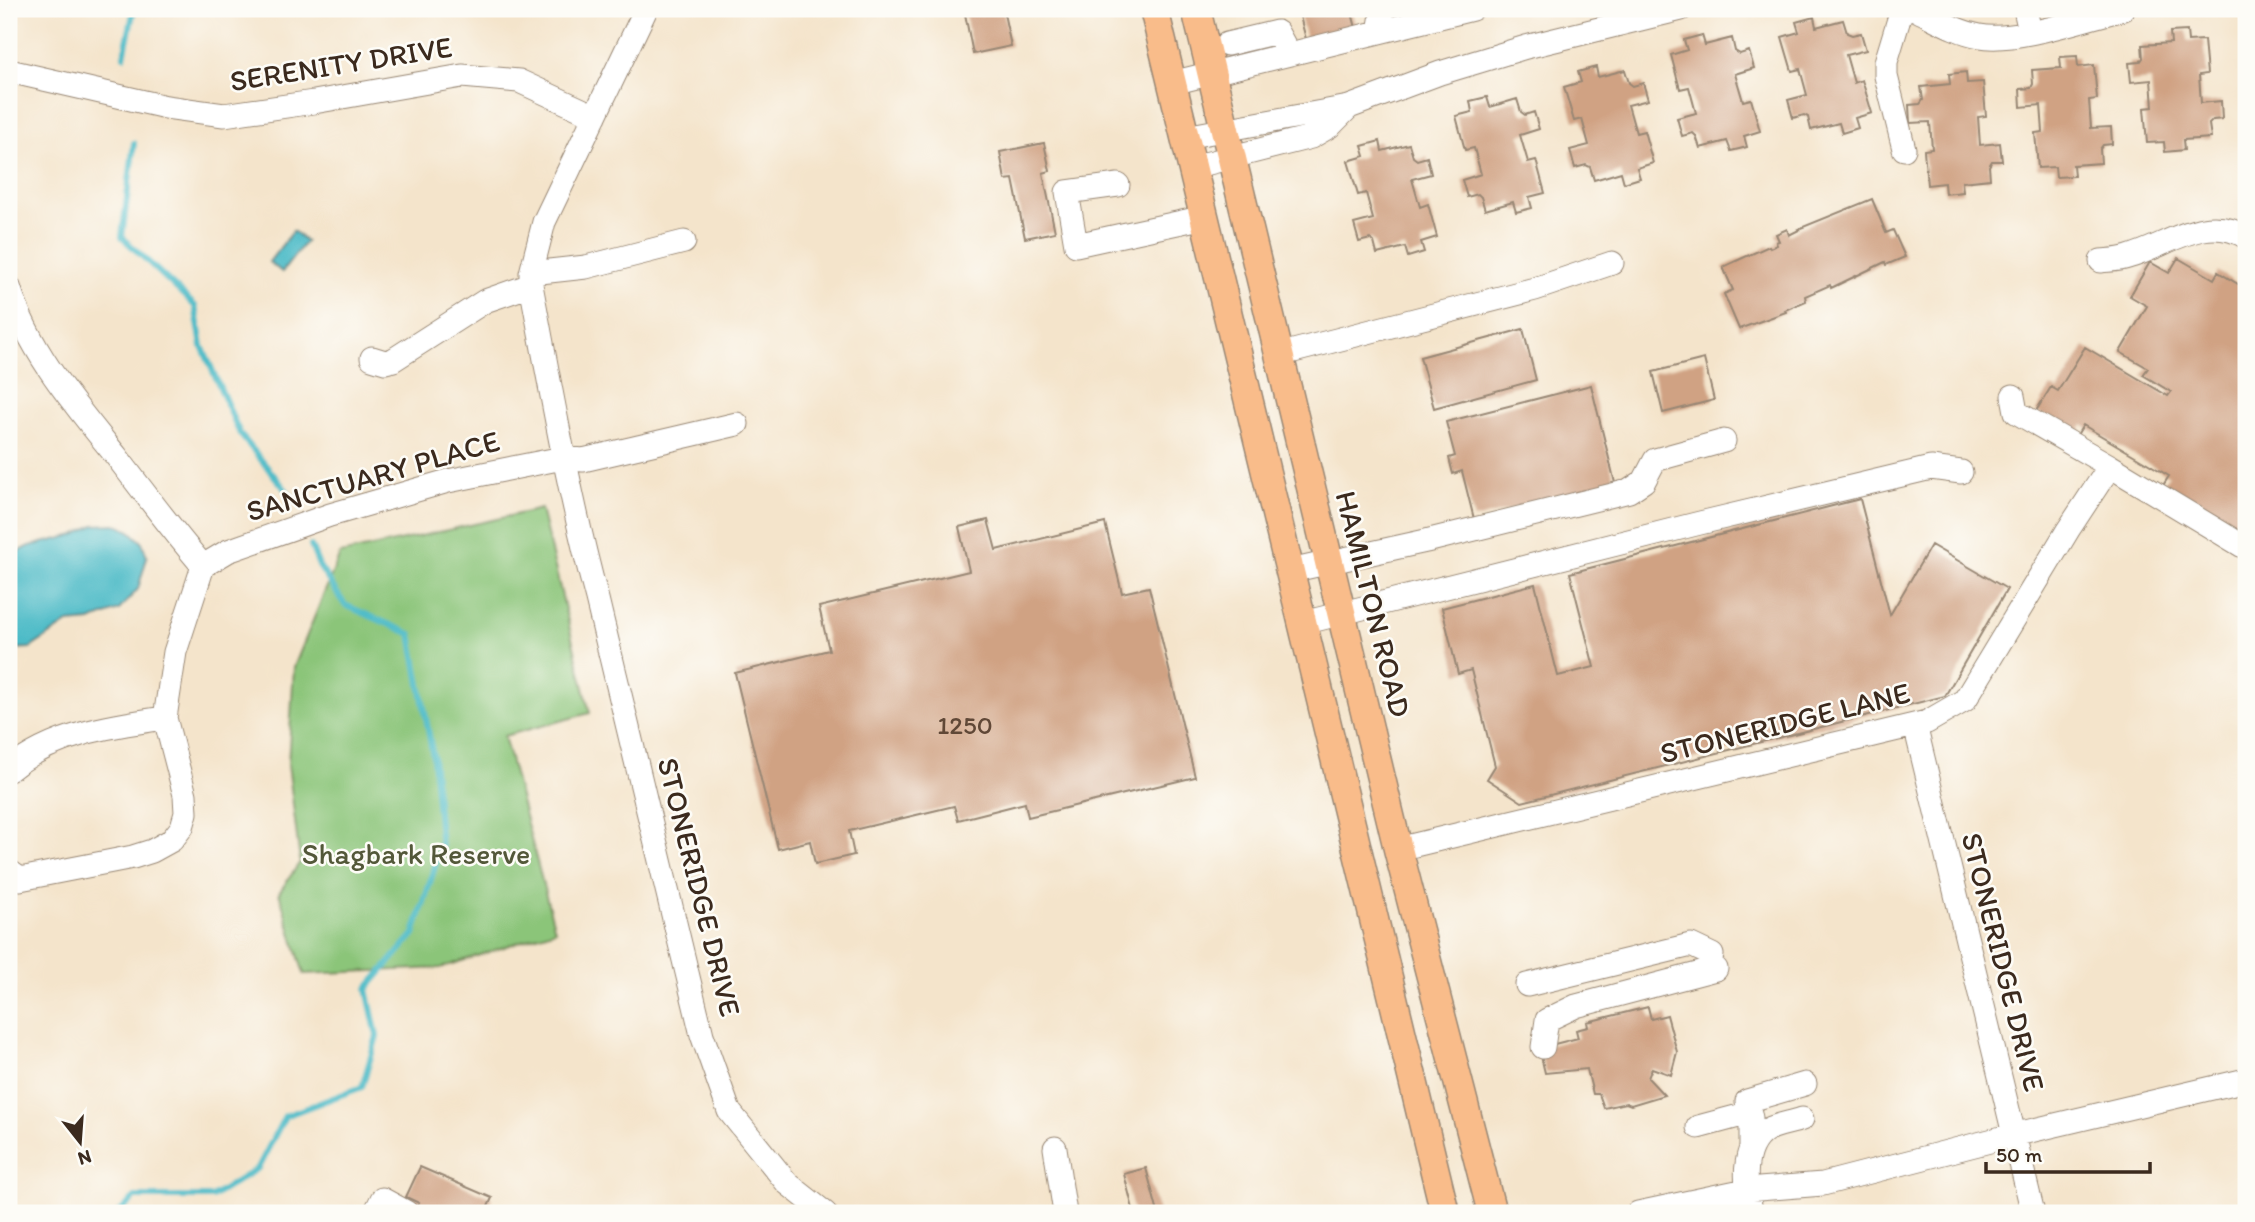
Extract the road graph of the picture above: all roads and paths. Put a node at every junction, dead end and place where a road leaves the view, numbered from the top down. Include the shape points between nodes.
1 (646, 9) edge
2 (1154, 9) edge
3 (1196, 9) edge
4 (1383, 9) edge
5 (1472, 9) edge
6 (1681, 9) edge
7 (1902, 9) edge
8 (1915, 9) edge
9 (2025, 9) edge
10 (2123, 9) edge
11 (1379, 32) junction
12 (2030, 32) junction
13 (1227, 44) dead end
14 (1289, 54) junction
15 (9, 71) edge
16 (1212, 73) junction
17 (1172, 83) junction
18 (1349, 107) junction
19 (595, 116) junction
20 (1224, 128) junction
21 (1185, 137) junction
22 (1903, 149) dead end
23 (1232, 158) junction
24 (1193, 167) junction
25 (1118, 185) dead end
26 (1205, 217) junction
27 (2246, 237) edge
28 (684, 243) dead end
29 (2101, 261) dead end
30 (1612, 263) dead end
31 (531, 279) junction
32 (9, 287) edge
33 (1278, 355) junction
34 (372, 358) dead end
35 (2013, 396) dead end
36 (737, 424) dead end
37 (1724, 441) dead end
38 (563, 458) junction
39 (2110, 466) junction
40 (1961, 472) dead end
41 (2246, 548) edge
42 (1329, 563) junction
43 (203, 566) junction
44 (1290, 571) junction
45 (1342, 613) junction
46 (1303, 623) junction
47 (165, 718) junction
48 (1914, 725) junction
49 (9, 770) edge
50 (1471, 832) junction
51 (1492, 847) dead end
52 (1398, 849) junction
53 (9, 871) edge
54 (1527, 985) dead end
55 (1543, 1047) dead end
56 (2246, 1080) edge
57 (1805, 1084) dead end
58 (1750, 1113) junction
59 (1802, 1119) dead end
60 (1698, 1126) dead end
61 (2013, 1135) junction
62 (1751, 1147) junction
63 (1055, 1149) dead end
64 (1746, 1190) junction
65 (406, 1212) edge
66 (374, 1213) edge
67 (825, 1213) edge
68 (1065, 1213) edge
69 (1445, 1213) edge
70 (1492, 1213) edge
71 (1638, 1213) edge
72 (1752, 1213) edge
73 (2032, 1213) edge

1 - 19 street
2 - 17 main road
3 - 16 main road, HAMILTON ROAD
4 - 11 street
5 - 11 street
6 - 18 street via 1526,47
7 - 22 street via 1886,76
8 - 12 street via 1981,36 2005,38
9 - 12 street
10 - 12 street
11 - 14 street
13 - 14 street via 1277,32
14 - 16 street
15 - 19 street, SERENITY DRIVE via 166,107 224,115 463,76 519,81
16 - 17 street
16 - 20 main road, HAMILTON ROAD
17 - 21 main road
18 - 20 street
18 - 23 street via 1311,137
19 - 31 street via 544,222
20 - 21 street
20 - 23 main road, HAMILTON ROAD
21 - 24 main road
23 - 24 street
23 - 33 main road, HAMILTON ROAD
24 - 26 main road
25 - 26 street via 1067,192 1076,244
26 - 44 main road
27 - 29 street via 2208,227 2129,257
28 - 31 street
30 - 33 street via 1535,289
31 - 34 street via 485,301 393,360
31 - 38 street, STONERIDGE DRIVE
32 - 43 street via 33,342 67,394
33 - 42 main road, HAMILTON ROAD
35 - 39 street via 2016,412
36 - 38 street, SANCTUARY PLACE via 583,460
37 - 42 street via 1655,460 1644,481 1629,491
38 - 43 street, SANCTUARY PLACE via 448,481 330,515 228,551
38 - 67 street, STONERIDGE DRIVE via 702,1035 729,1111 787,1183
39 - 41 street
39 - 48 street, STONERIDGE LANE via 1965,700
40 - 45 street via 1931,468
42 - 44 street
42 - 45 main road, HAMILTON ROAD
43 - 47 street via 175,652
44 - 46 main road
45 - 46 street
45 - 52 main road, HAMILTON ROAD
46 - 69 main road
47 - 49 street via 112,726 51,743
47 - 53 street via 185,795 183,827 172,840 134,857 20,879
48 - 50 street, STONERIDGE LANE
48 - 61 street, STONERIDGE DRIVE
50 - 51 street
50 - 52 street, STONERIDGE LANE
52 - 70 main road, HAMILTON ROAD
54 - 55 street via 1691,945 1714,962 1576,1006 1547,1020
56 - 61 street
57 - 58 street via 1747,1101
58 - 60 street
58 - 62 street
59 - 62 street via 1766,1130
61 - 64 street via 1824,1184
61 - 73 street, STONERIDGE DRIVE
62 - 64 street
63 - 68 street
64 - 71 street
64 - 72 street
65 - 66 street via 382,1199

